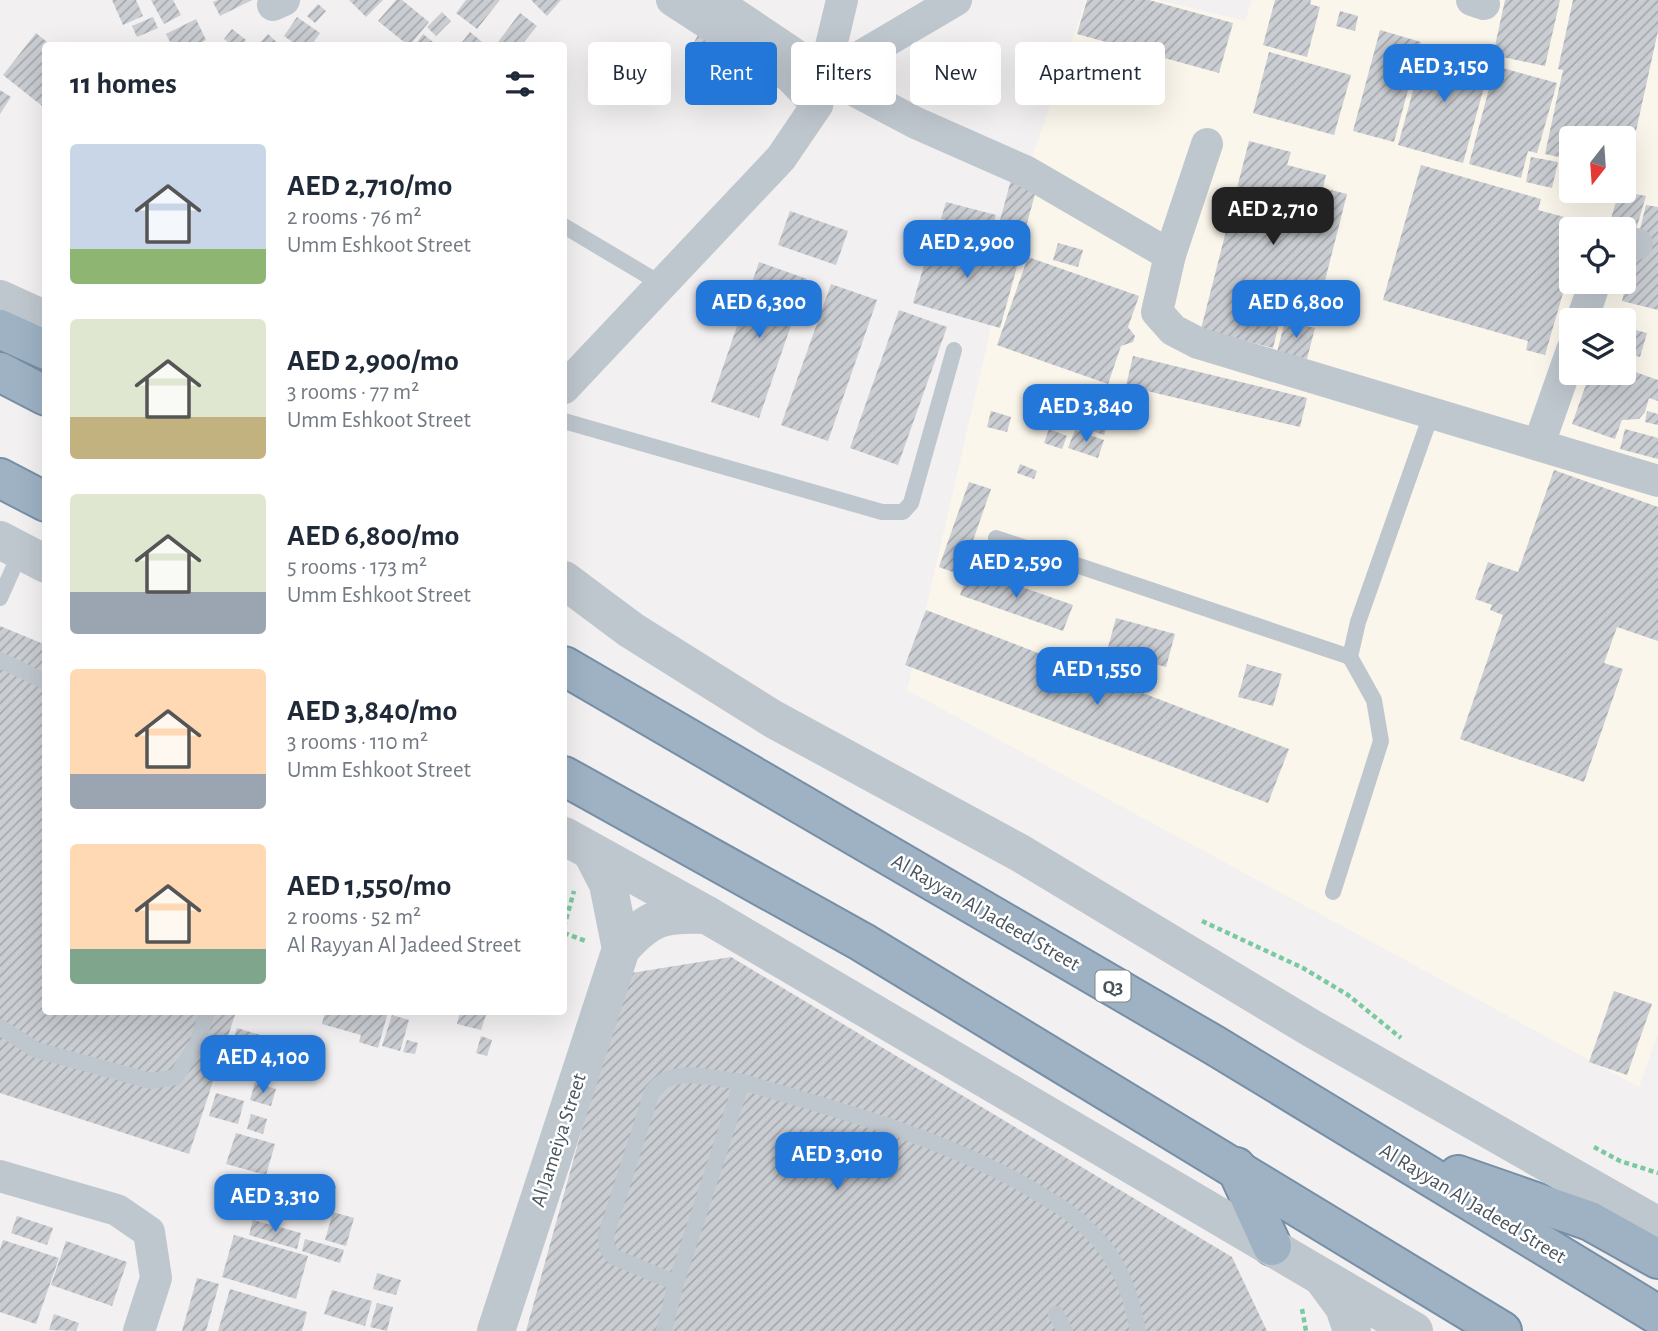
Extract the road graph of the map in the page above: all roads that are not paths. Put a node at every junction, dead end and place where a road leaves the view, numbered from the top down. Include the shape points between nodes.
1 (672, 0) edge
2 (714, 0) edge
3 (842, 0) edge
4 (956, 0) edge
5 (834, 42) edge
6 (884, 42) edge
7 (791, 51) edge
8 (791, 78) edge
9 (817, 105) edge
10 (883, 105) edge
11 (1207, 144) dead end
12 (567, 228) edge
13 (1170, 255) junction
14 (663, 285) junction
15 (0, 299) edge
16 (42, 318) edge
17 (0, 329) edge
18 (42, 348) edge
19 (954, 350) dead end
20 (0, 373) edge
21 (567, 385) edge
22 (1560, 385) edge
23 (42, 394) edge
24 (1432, 412) junction
25 (567, 422) edge
26 (1539, 444) junction
27 (0, 478) edge
28 (1658, 481) edge
29 (42, 500) edge
30 (0, 504) edge
31 (42, 516) edge
32 (996, 538) dead end
33 (22, 551) edge
34 (567, 582) edge
35 (0, 598) edge
36 (1350, 657) junction
37 (0, 660) edge
38 (567, 668) edge
39 (42, 680) edge
40 (567, 778) edge
41 (577, 844) edge
42 (1333, 892) dead end
43 (707, 915) junction
44 (621, 949) junction
45 (206, 1015) edge
46 (0, 1027) edge
47 (742, 1082) junction
48 (1384, 1149) junction
49 (1236, 1167) junction
50 (0, 1176) edge
51 (1647, 1215) edge
52 (1272, 1246) junction
53 (1368, 1248) junction
54 (1658, 1259) edge
55 (1320, 1276) junction
56 (676, 1283) junction
57 (1056, 1314) dead end
58 (1658, 1315) edge
59 (139, 1331) edge
60 (496, 1331) edge
61 (664, 1331) edge
62 (1065, 1331) edge
63 (1138, 1331) edge
64 (1352, 1331) edge
65 (1414, 1331) edge
66 (1473, 1331) edge
67 (1502, 1331) edge

1 - 8 street
2 - 7 street
3 - 5 street
4 - 6 street
9 - 14 street via 781,158
10 - 13 street via 1027,172
11 - 13 street
12 - 14 lane
13 - 24 street via 1157,312 1173,330 1198,343
14 - 21 street
15 - 16 street
17 - 18 highway
19 - 25 lane via 912,503 903,512 882,512
20 - 23 highway
22 - 26 street
24 - 26 street
24 - 36 lane via 1358,622
26 - 28 street
27 - 29 highway
30 - 31 highway
32 - 36 lane
33 - 35 lane
34 - 51 street via 631,631 773,719 1020,853 1300,1021
36 - 42 lane via 1374,700 1381,741
37 - 39 lane
38 - 48 highway, Al Rayyan Al Jadeed Street / Q3
40 - 49 highway via 862,942
41 - 43 street
41 - 44 street, Al Jameiya Street via 608,884
43 - 44 street, Al Jameiya Street via 671,913 639,929
43 - 52 street
44 - 60 street, Al Jameiya Street
45 - 46 lane via 197,1044 176,1077 151,1081 36,1050
47 - 56 lane
47 - 56 lane via 677,1074 652,1092 606,1235 607,1248 614,1257
47 - 63 lane via 868,1118 975,1160 1067,1210 1093,1233 1113,1260 1130,1291
48 - 54 highway via 1590,1221
48 - 58 highway, Al Rayyan Al Jadeed Street / Q3
49 - 52 highway
49 - 53 highway
50 - 59 street via 117,1210 149,1232 156,1278
52 - 55 street
53 - 66 highway
53 - 67 highway
55 - 64 street via 1344,1307
55 - 65 street
56 - 61 lane
57 - 62 lane

